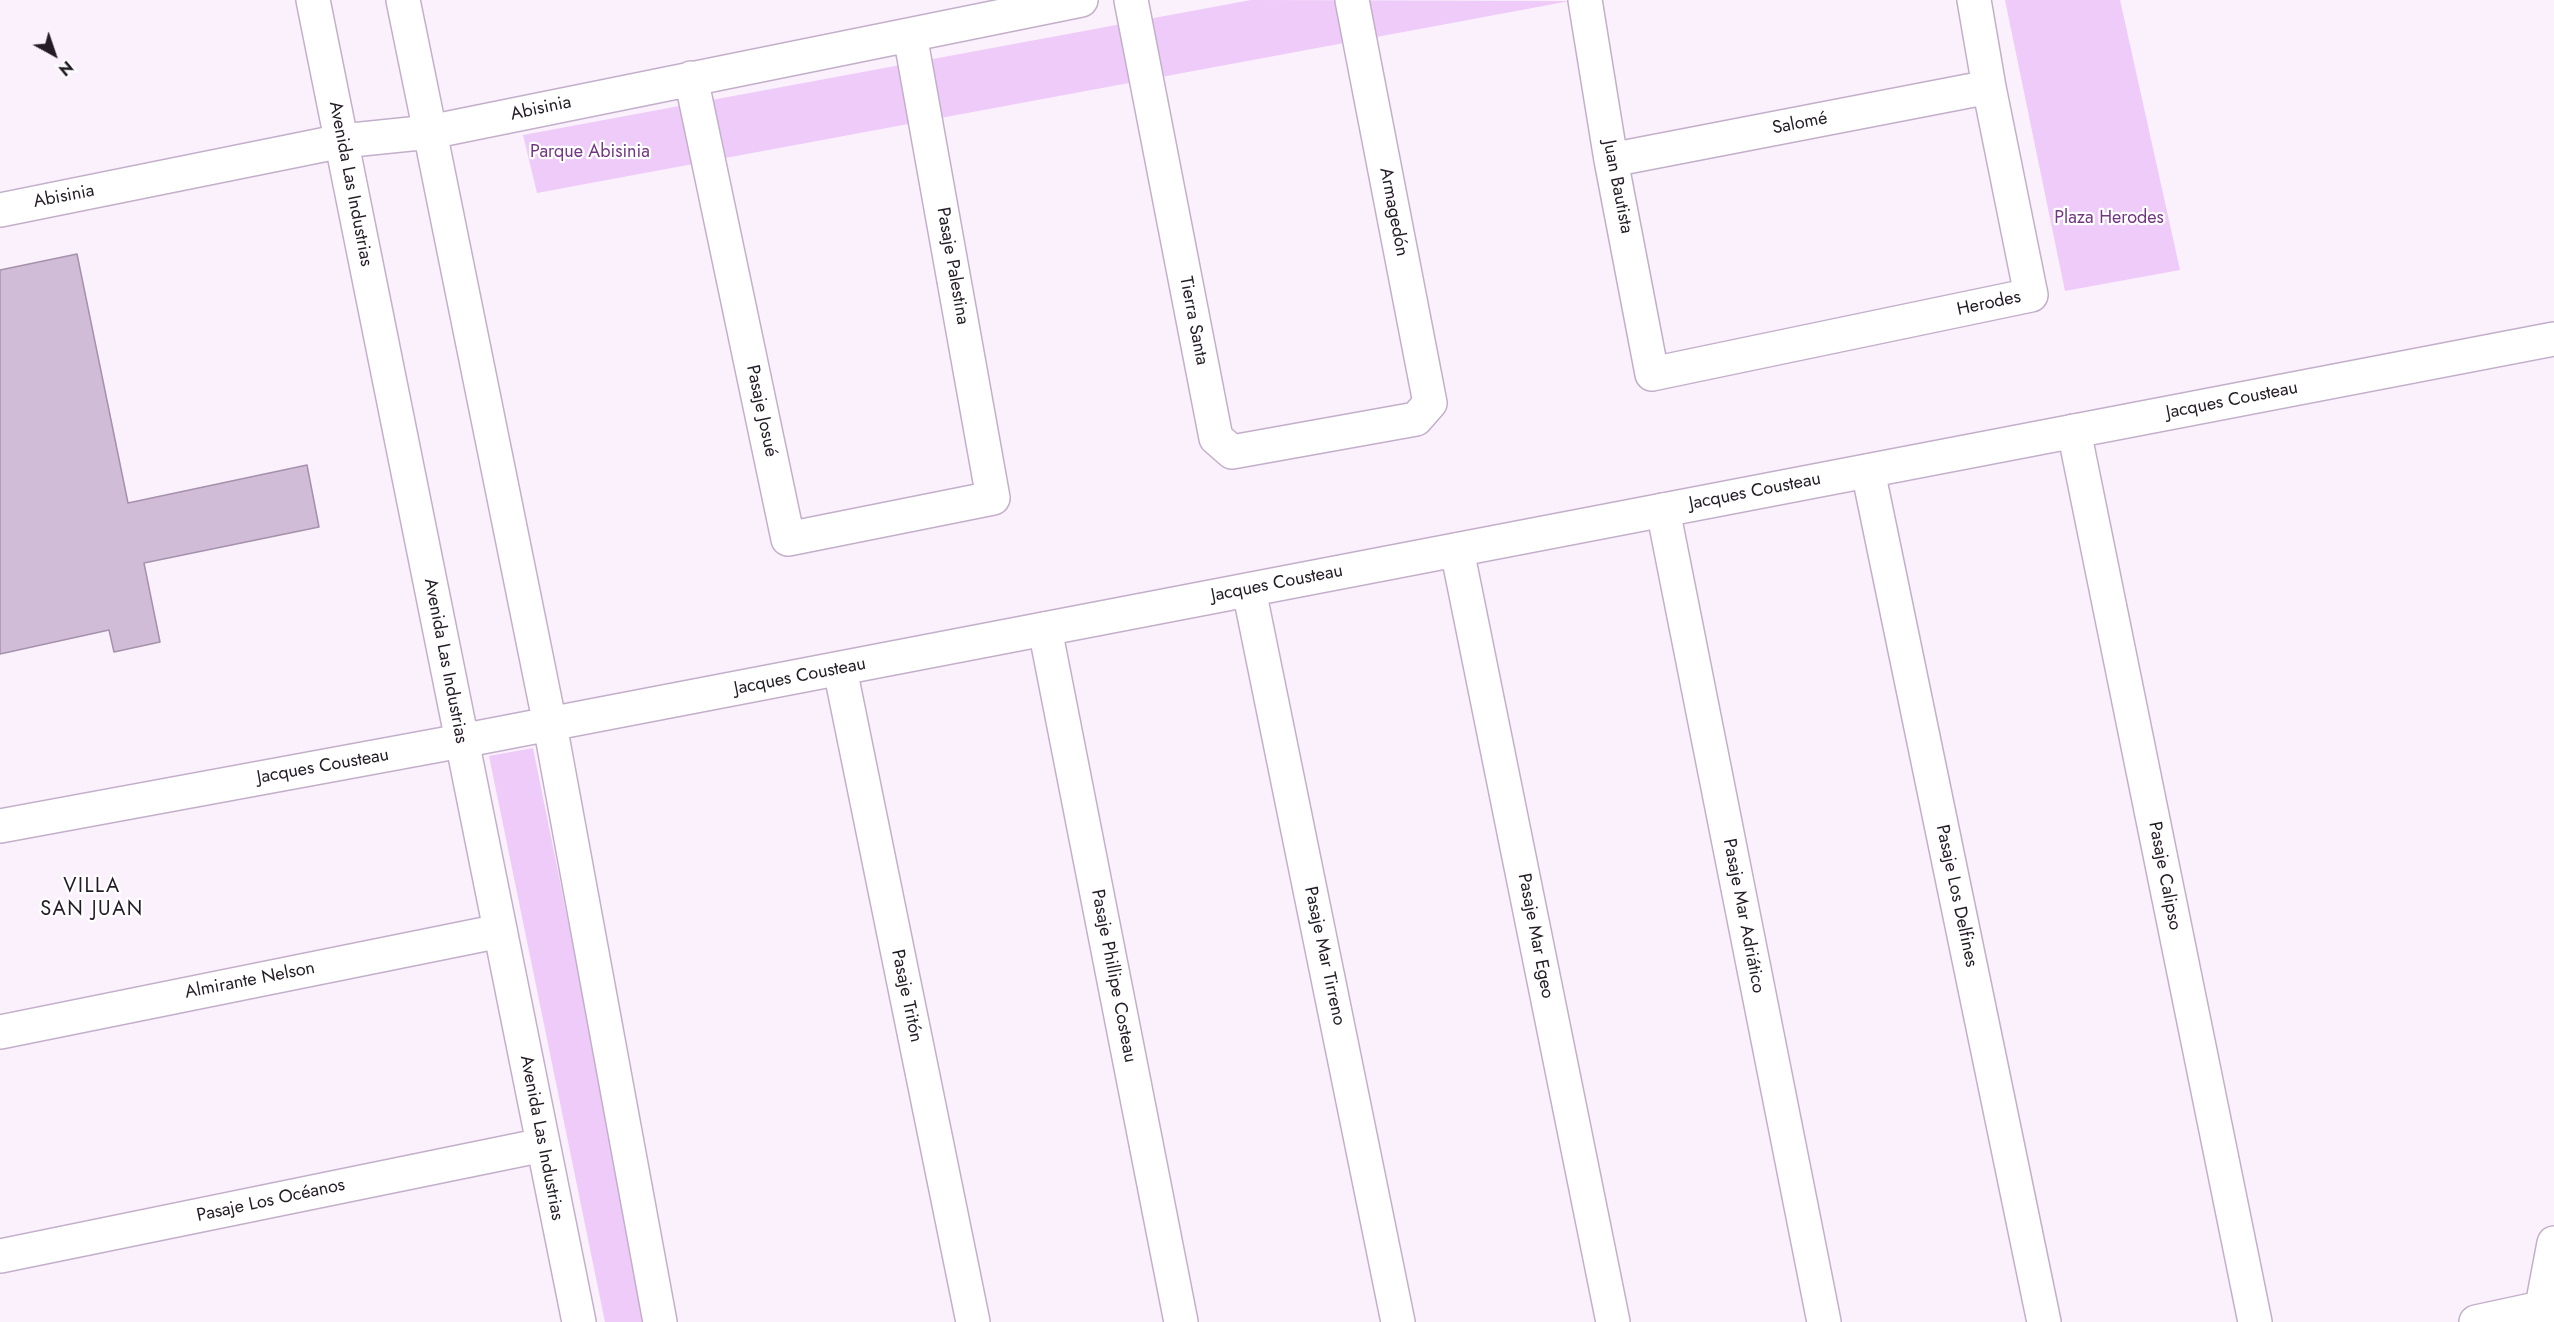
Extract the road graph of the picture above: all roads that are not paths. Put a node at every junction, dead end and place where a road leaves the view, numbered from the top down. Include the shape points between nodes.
1 (313, 0) edge
2 (403, 0) edge
3 (1081, 0) edge
4 (1131, 0) edge
5 (1352, 0) edge
6 (1585, 0) edge
7 (1974, 0) edge
8 (910, 35) junction
9 (692, 78) junction
10 (1989, 87) junction
11 (430, 132) junction
12 (342, 141) junction
13 (1611, 160) junction
14 (0, 210) edge
15 (2554, 339) edge
16 (1652, 374) joint
17 (1416, 419) joint
18 (2074, 431) junction
19 (1868, 471) junction
20 (993, 498) joint
21 (1662, 510) junction
22 (1457, 550) junction
23 (1249, 590) junction
24 (1045, 629) junction
25 (840, 669) junction
26 (550, 725) junction
27 (461, 741) junction
28 (0, 826) edge
29 (500, 931) junction
30 (0, 1032) edge
31 (543, 1145) junction
32 (2554, 1243) edge
33 (0, 1256) edge
34 (2540, 1315) edge
35 (579, 1322) edge
36 (660, 1322) edge
37 (973, 1322) edge
38 (1181, 1322) edge
39 (1398, 1322) edge
40 (1613, 1322) edge
41 (1824, 1322) edge
42 (2044, 1322) edge
43 (2254, 1322) edge
44 (2476, 1322) edge

1 - 12 street, Avenida Las Industrias
2 - 11 street
3 - 8 street, Abisinia
4 - 17 street, Tierra Santa via 1216,438 1232,452
5 - 17 street, Armagedón via 1430,403
6 - 13 street, Juan Bautista
7 - 10 street, Herodes
8 - 9 street, Abisinia
8 - 20 street, Pasaje Palestina
9 - 11 street, Abisinia
9 - 20 street, Pasaje Josué via 788,539
10 - 13 street, Salomé
10 - 16 street, Herodes via 2031,295
11 - 12 street, Abisinia
11 - 26 street
12 - 14 street, Abisinia
12 - 27 street, Avenida Las Industrias
13 - 16 street, Juan Bautista
15 - 18 street, Jacques Cousteau
18 - 19 street, Jacques Cousteau
18 - 43 street, Pasaje Calipso
19 - 21 street, Jacques Cousteau
19 - 42 street, Pasaje Los Delfines
21 - 22 street, Jacques Cousteau
21 - 41 street, Pasaje Mar Adriático
22 - 23 street, Jacques Cousteau
22 - 40 street, Pasaje Mar Egeo
23 - 24 street, Jacques Cousteau
23 - 39 street, Pasaje Mar Tirreno
24 - 25 street, Jacques Cousteau
24 - 38 street, Pasaje Phillipe Costeau
25 - 26 street, Jacques Cousteau
25 - 37 street, Pasaje Tritón
26 - 27 street, Jacques Cousteau
26 - 36 street
27 - 28 street, Jacques Cousteau
27 - 29 street, Avenida Las Industrias
29 - 30 street, Almirante Nelson
29 - 31 street, Avenida Las Industrias
31 - 33 street, Pasaje Los Océanos
31 - 35 street, Avenida Las Industrias
32 - 34 street
34 - 44 street

